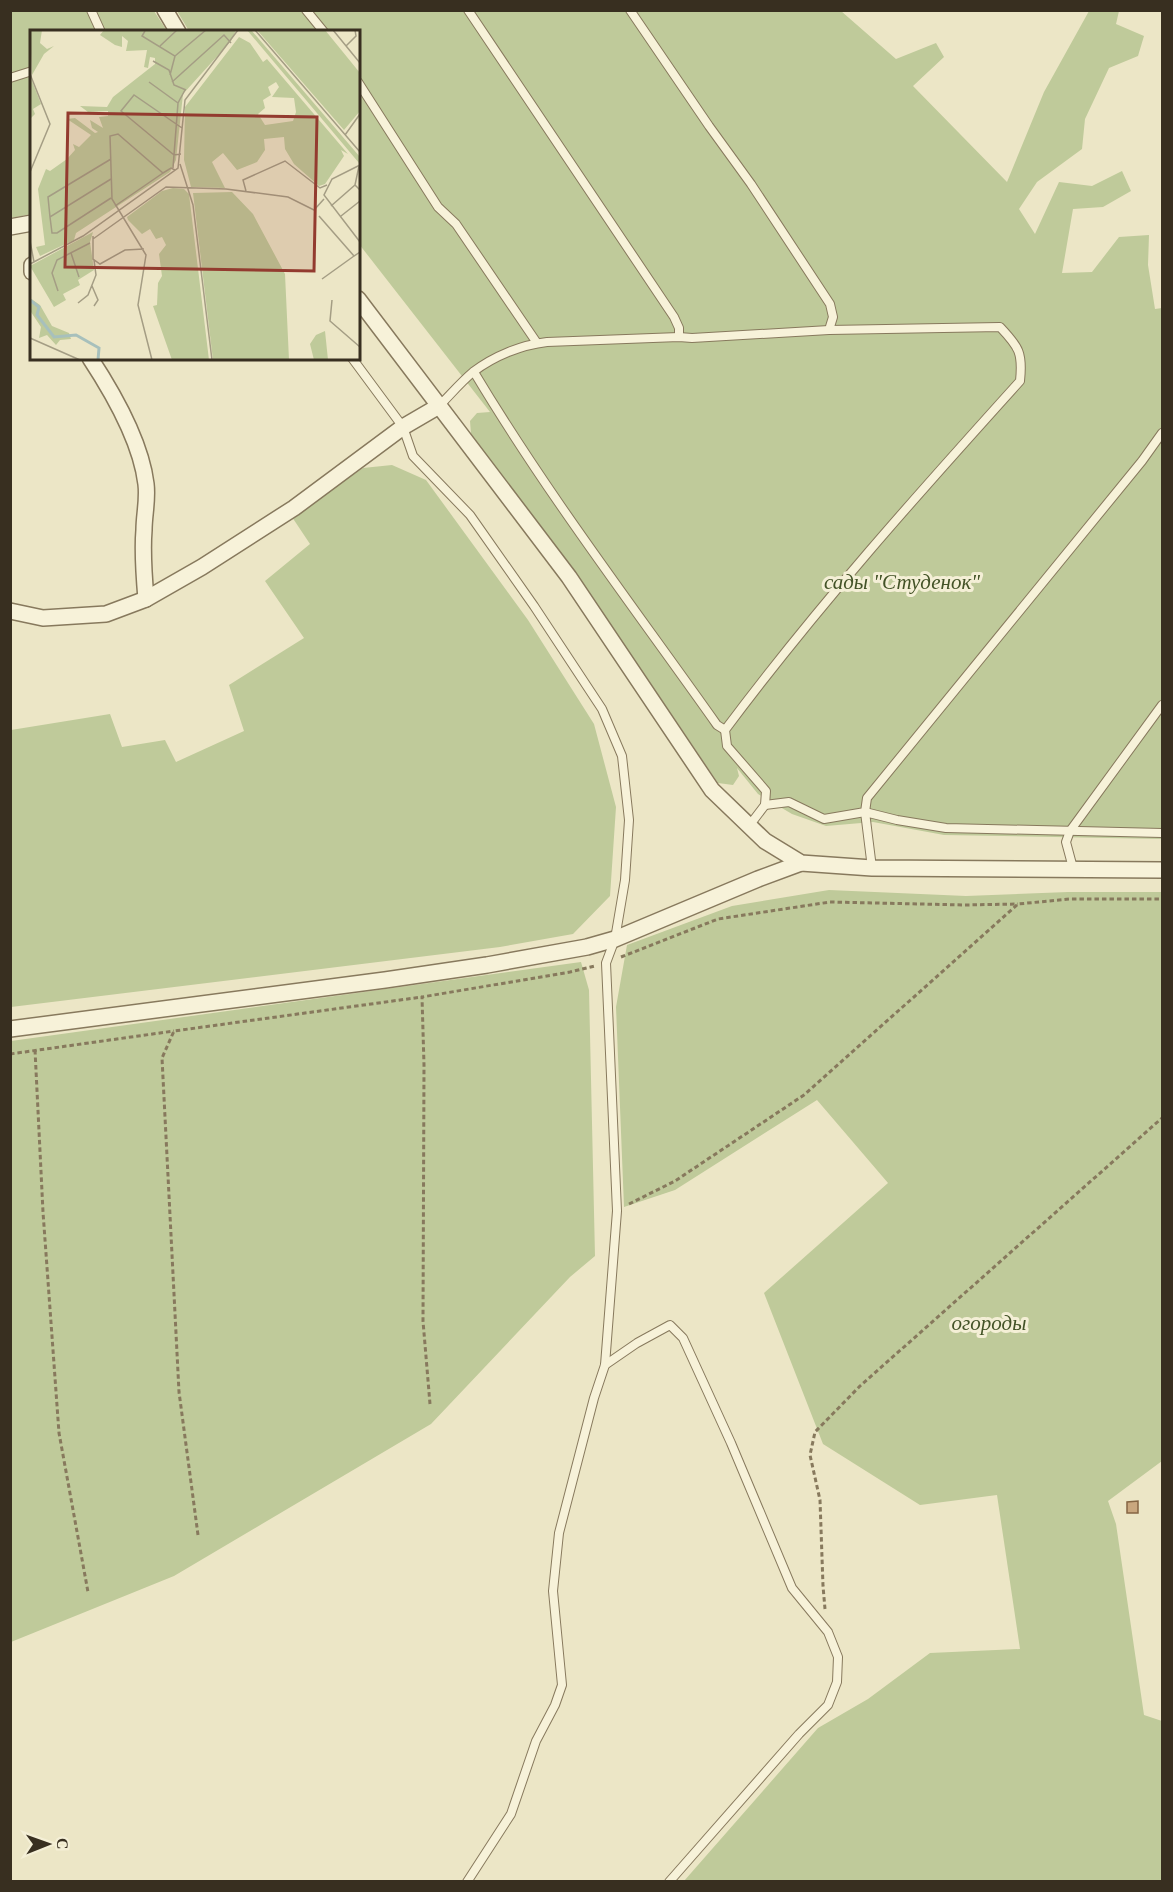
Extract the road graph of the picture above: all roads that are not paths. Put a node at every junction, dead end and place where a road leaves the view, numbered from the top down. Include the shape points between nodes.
1 (91, 10) edge
2 (165, 10) edge
3 (306, 10) edge
4 (468, 10) edge
5 (630, 10) edge
6 (100, 30) edge
7 (177, 30) edge
8 (322, 30) edge
9 (30, 72) edge
10 (10, 78) edge
11 (360, 85) edge
12 (30, 223) edge
13 (10, 227) edge
14 (360, 302) edge
15 (830, 330) junction
16 (679, 337) junction
17 (537, 343) junction
18 (91, 360) edge
19 (353, 360) edge
20 (474, 372) junction
21 (439, 406) junction
22 (403, 427) junction
23 (1162, 433) edge
24 (146, 599) junction
25 (10, 611) edge
26 (1162, 705) edge
27 (725, 730) junction
28 (765, 805) junction
29 (865, 812) junction
30 (749, 826) junction
31 (1070, 831) junction
32 (1162, 832) edge
33 (801, 863) junction
34 (872, 867) junction
35 (1072, 868) junction
36 (1162, 870) edge
37 (615, 939) junction
38 (10, 1029) edge
39 (605, 1365) junction
40 (467, 1881) edge
41 (669, 1881) edge

1 - 6 lane
2 - 7 street
3 - 8 lane
4 - 16 lane via 674,317
5 - 15 lane via 830,304
9 - 10 lane
11 - 17 lane via 438,207 456,224
12 - 13 street
14 - 21 street
15 - 16 lane
15 - 27 lane via 1000,327 1017,344 1022,364 1020,381 818,610
16 - 17 lane
17 - 20 lane via 508,352
18 - 24 street via 123,414 146,483
19 - 22 lane
20 - 21 lane
20 - 27 lane via 553,494 717,725
21 - 22 street
21 - 30 street via 569,577 712,790
22 - 24 street via 294,508
22 - 37 lane via 413,456 470,515 534,606 602,709 622,756 629,820 625,880
23 - 29 lane via 867,798
24 - 25 street via 106,614 43,618
26 - 31 lane
27 - 28 lane via 727,746 766,791
28 - 29 lane via 789,802 824,819
28 - 30 lane
29 - 31 lane via 946,828
29 - 34 lane
30 - 33 street
31 - 32 lane
31 - 35 lane via 1066,842
33 - 34 street
33 - 37 street
34 - 35 street
35 - 36 street
37 - 38 street via 487,965
37 - 39 lane via 606,963 617,1211
39 - 40 lane via 559,1533 553,1591 562,1685 536,1741 511,1814
39 - 41 lane via 670,1324 683,1338 792,1588 828,1632 838,1657 837,1682 828,1705

